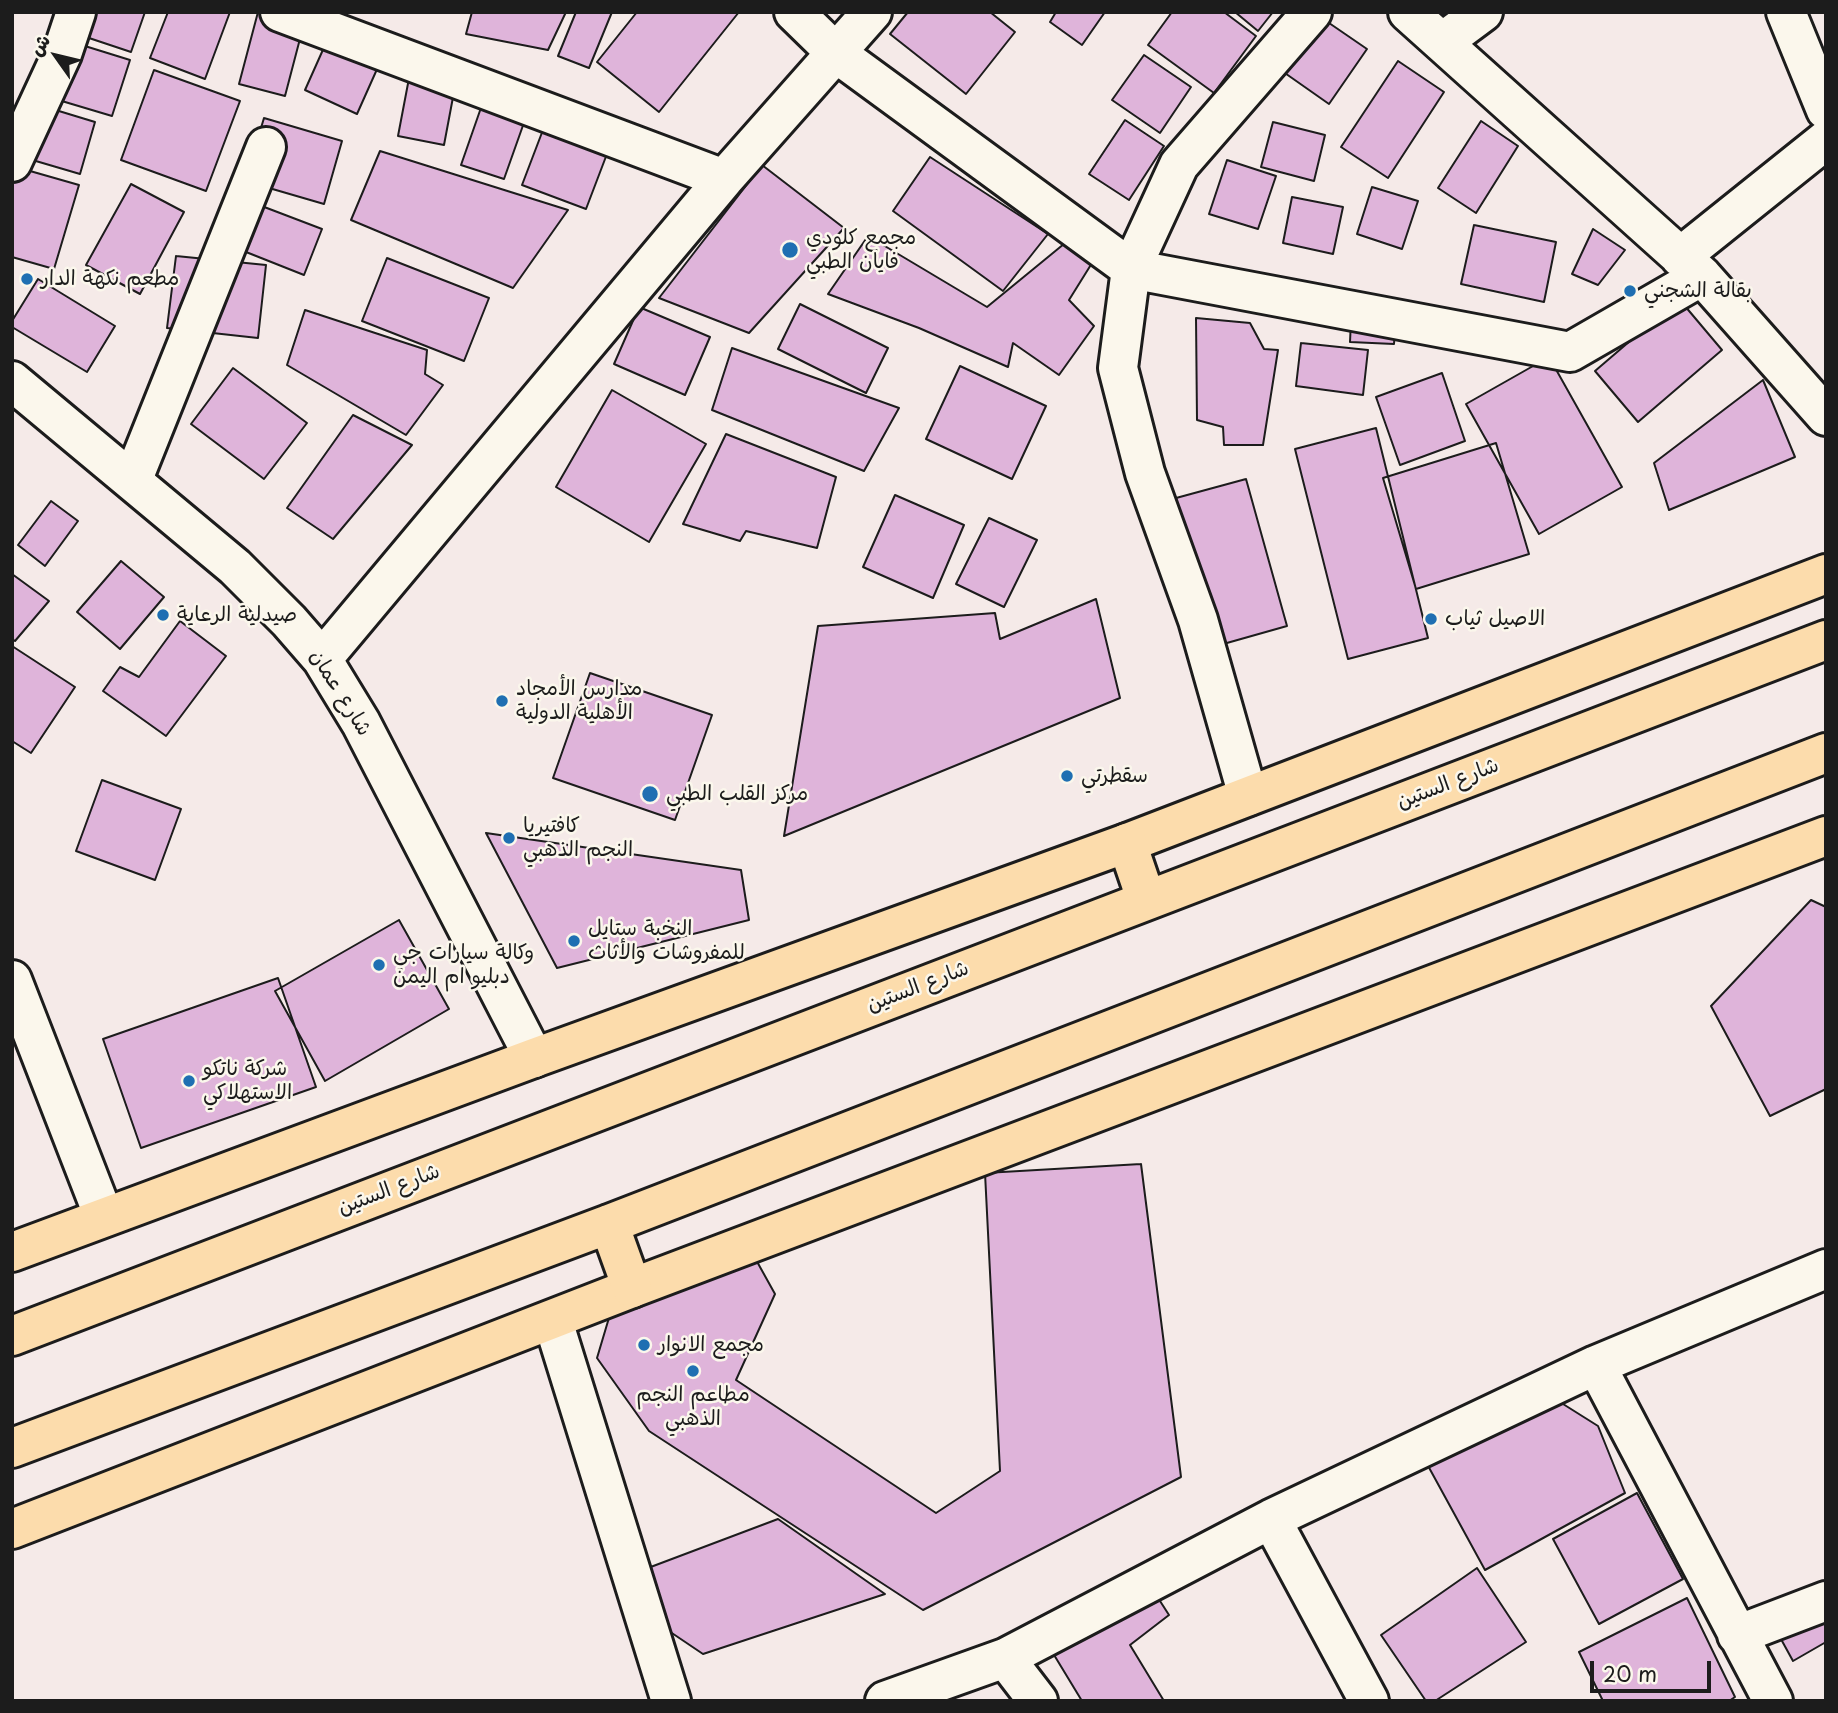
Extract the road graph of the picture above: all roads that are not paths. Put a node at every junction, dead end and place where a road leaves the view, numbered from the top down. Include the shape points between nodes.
1 (76, 12) edge
2 (279, 12) edge
3 (794, 12) edge
4 (872, 12) edge
5 (1312, 12) edge
6 (1408, 12) edge
7 (1483, 12) edge
8 (1786, 12) edge
9 (1444, 41) junction
10 (836, 53) junction
11 (1826, 110) edge
12 (1826, 140) edge
13 (265, 146) dead end
14 (12, 162) edge
15 (724, 179) junction
16 (1691, 266) junction
17 (1131, 269) junction
18 (12, 381) edge
19 (1826, 416) edge
20 (133, 479) junction
21 (1826, 574) edge
22 (1826, 640) edge
23 (322, 659) junction
24 (1826, 752) edge
25 (1248, 796) junction
26 (1826, 836) edge
27 (1128, 843) junction
28 (1146, 899) junction
29 (12, 980) edge
30 (534, 1058) junction
31 (104, 1217) junction
32 (609, 1224) junction
33 (12, 1252) edge
34 (1826, 1269) edge
35 (632, 1288) junction
36 (553, 1321) junction
37 (12, 1336) edge
38 (1596, 1365) junction
39 (12, 1448) edge
40 (1271, 1519) junction
41 (12, 1529) edge
42 (1826, 1601) edge
43 (1737, 1635) junction
44 (1005, 1658) junction
45 (671, 1701) edge
46 (885, 1701) edge
47 (1038, 1701) edge
48 (1369, 1701) edge
49 (1773, 1701) edge

1 - 14 street via 62,54
2 - 15 street
3 - 10 street
4 - 10 street
5 - 17 street via 1180,164
6 - 9 street
7 - 9 street
8 - 11 street
9 - 16 street
10 - 15 street
10 - 17 street
12 - 16 street
13 - 20 street
15 - 23 street
16 - 17 street via 1570,352
16 - 19 street
17 - 25 street via 1118,368 1145,473 1198,620
18 - 20 street, شارع عمان
20 - 23 street, شارع عمان via 235,567
21 - 25 main road
22 - 28 main road, شارع الستين
23 - 30 street, شارع عمان via 361,723
24 - 32 main road
25 - 27 main road
26 - 35 main road
27 - 28 main road
27 - 30 main road
28 - 37 main road, شارع الستين
29 - 31 street
30 - 31 main road
31 - 33 main road
32 - 35 main road
32 - 39 main road
34 - 38 street
35 - 36 main road
36 - 41 main road
36 - 45 street
38 - 40 street
38 - 43 street
40 - 44 street
40 - 48 street
42 - 43 street
43 - 49 street
44 - 46 street
44 - 47 street

